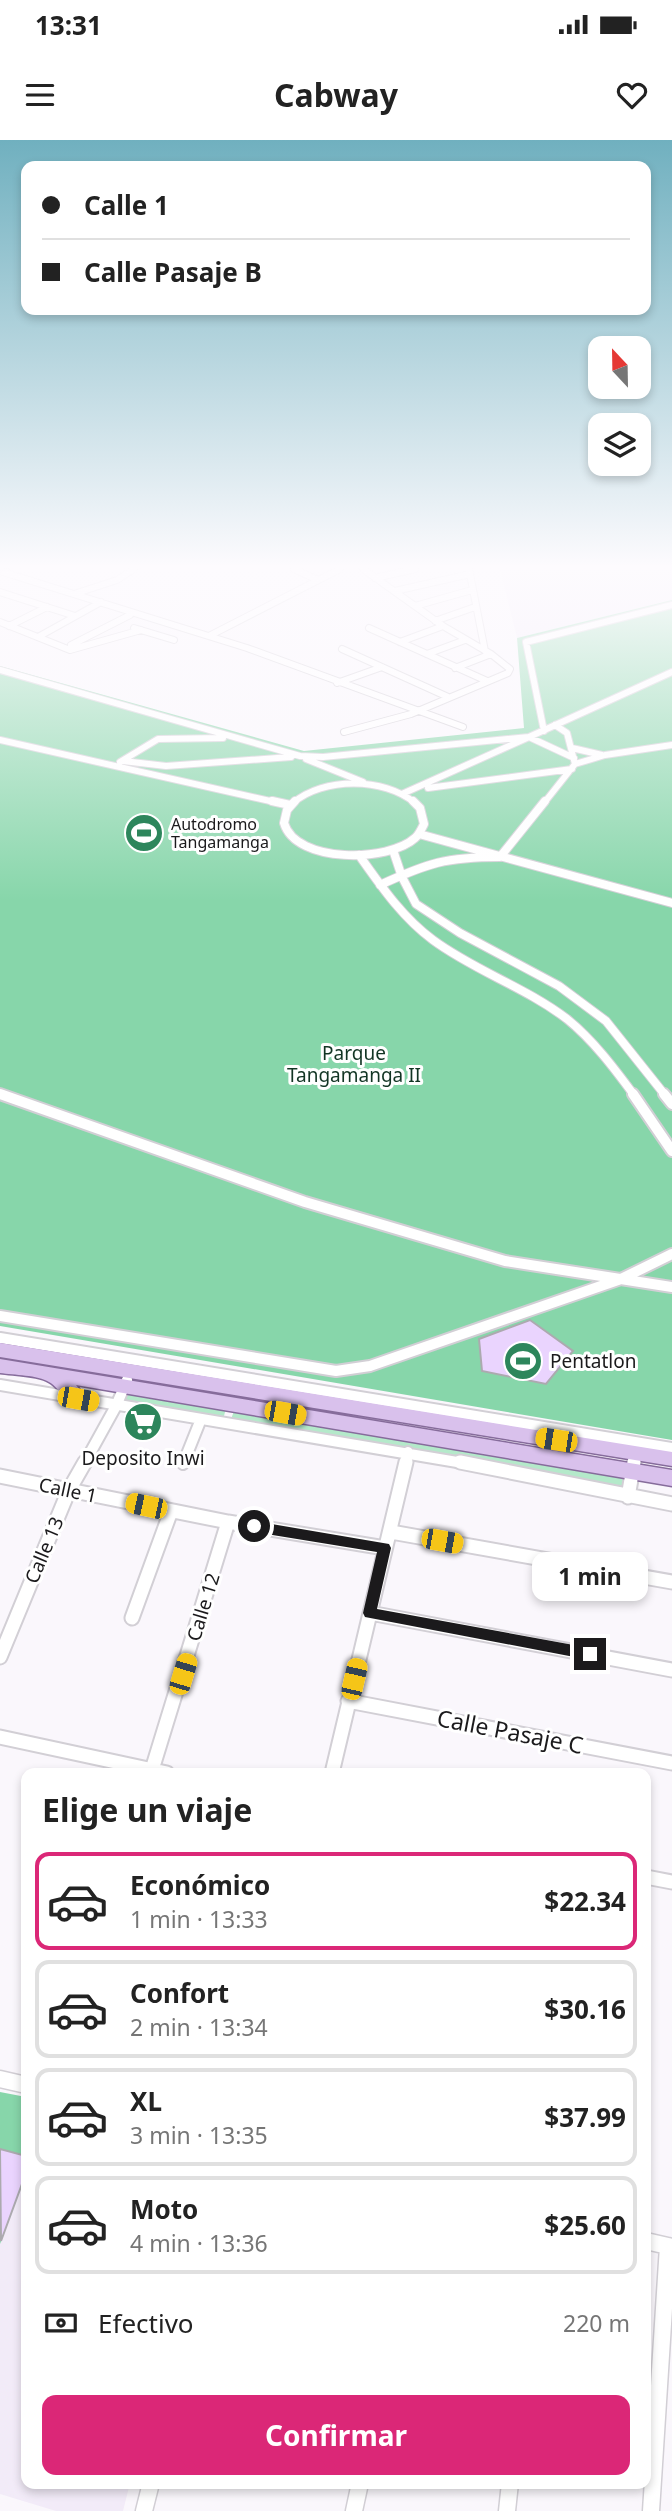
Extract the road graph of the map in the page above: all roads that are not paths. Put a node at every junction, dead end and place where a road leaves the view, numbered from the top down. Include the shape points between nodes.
1 (33, 680) edge
2 (328, 680) edge
3 (346, 680) edge
4 (410, 680) edge
5 (484, 680) edge
6 (491, 680) edge
7 (534, 680) edge
8 (655, 680) edge
9 (487, 681) junction
10 (337, 683) junction
11 (448, 697) junction
12 (418, 712) junction
13 (555, 725) junction
14 (463, 727) dead end
15 (544, 731) junction
16 (344, 732) dead end
17 (529, 737) junction
18 (236, 738) junction
19 (0, 740) edge
20 (672, 745) edge
21 (572, 748) junction
22 (605, 755) junction
23 (300, 756) junction
24 (122, 761) junction
25 (574, 764) junction
26 (115, 766) junction
27 (373, 786) junction
28 (418, 789) junction
29 (402, 794) junction
30 (290, 805) junction
31 (419, 834) junction
32 (393, 850) junction
33 (359, 855) junction
34 (500, 857) junction
35 (402, 877) junction
36 (380, 885) junction
37 (672, 903) edge
38 (0, 1094) edge
39 (672, 1104) edge
40 (672, 1151) edge
41 (672, 1254) edge
42 (621, 1279) junction
43 (672, 1287) edge
44 (0, 1317) edge
45 (0, 1338) edge
46 (0, 1350) edge
47 (0, 1366) edge
48 (54, 1375) junction
49 (128, 1379) junction
50 (0, 1385) edge
51 (234, 1398) junction
52 (78, 1399) junction
53 (116, 1406) junction
54 (201, 1419) junction
55 (672, 1448) edge
56 (408, 1452) junction
57 (672, 1459) edge
58 (635, 1462) junction
59 (183, 1464) dead end
60 (0, 1476) edge
61 (672, 1478) edge
62 (69, 1490) junction
63 (628, 1497) junction
64 (672, 1504) edge
65 (171, 1511) junction
66 (228, 1522) junction
67 (391, 1532) junction
68 (385, 1548) junction
69 (672, 1582) edge
70 (370, 1613) junction
71 (132, 1618) dead end
72 (0, 1657) edge
73 (672, 1670) edge
74 (348, 1701) junction
75 (0, 1737) edge
76 (672, 1763) edge
77 (139, 1768) edge
78 (153, 1768) edge
79 (333, 1768) edge
80 (651, 1878) edge
81 (672, 1882) edge
82 (0, 2079) edge
83 (21, 2084) edge
84 (651, 2242) edge
85 (670, 2246) edge
86 (150, 2489) edge
87 (359, 2489) edge
88 (509, 2489) edge
89 (144, 2511) edge
90 (354, 2511) edge
91 (507, 2511) edge
92 (651, 2511) edge

1 - 18 street
2 - 10 street
3 - 10 street
4 - 11 street
5 - 9 street
6 - 9 street
7 - 15 street
8 - 13 street
9 - 11 street
10 - 12 street
11 - 12 street
12 - 14 street
12 - 16 street
13 - 15 street
13 - 21 street via 567,733
15 - 17 street
17 - 23 street
17 - 25 street
17 - 28 street
18 - 23 street
18 - 24 street via 158,739
19 - 26 street
20 - 22 street
21 - 22 street
21 - 25 street
22 - 25 street
23 - 24 street via 166,766
23 - 27 street
24 - 26 street
25 - 28 street
25 - 34 street
26 - 30 street
27 - 29 street
27 - 30 street via 324,788
28 - 29 street
29 - 31 street via 421,810 424,818
30 - 33 street via 284,821 295,839 323,852
31 - 32 street
31 - 34 street
32 - 33 street
32 - 35 street
33 - 36 street
34 - 35 street via 457,857 423,865
34 - 37 street
35 - 36 street
35 - 39 street via 416,904 559,986 606,1021
36 - 40 street via 397,910 434,941 581,1032
38 - 42 street via 318,1206 505,1261
41 - 42 street
42 - 43 street
42 - 44 street via 370,1366 337,1371
45 - 51 street
46 - 49 main road
47 - 48 main road
48 - 49 main road
48 - 52 main road
49 - 51 main road
49 - 53 street, Calle 13
50 - 52 street
51 - 54 street
51 - 55 street
51 - 56 street
51 - 58 main road
52 - 53 street
53 - 54 street
53 - 62 street, Calle 13
54 - 59 street
56 - 63 street
56 - 67 street
57 - 58 main road
58 - 61 main road
58 - 63 street
60 - 62 street, Calle 1
62 - 65 street, Calle 1
62 - 72 street, Calle 13
63 - 64 street
65 - 66 street, Calle 1
65 - 71 street
66 - 68 street, Calle 1
66 - 78 street, Calle 12
67 - 68 street
67 - 69 street
68 - 70 street
70 - 73 street
70 - 74 street
74 - 76 street, Calle Pasaje C
74 - 79 street
75 - 77 street
80 - 81 street
82 - 83 street
84 - 85 street
85 - 92 street
86 - 89 street
87 - 90 street
88 - 91 street

